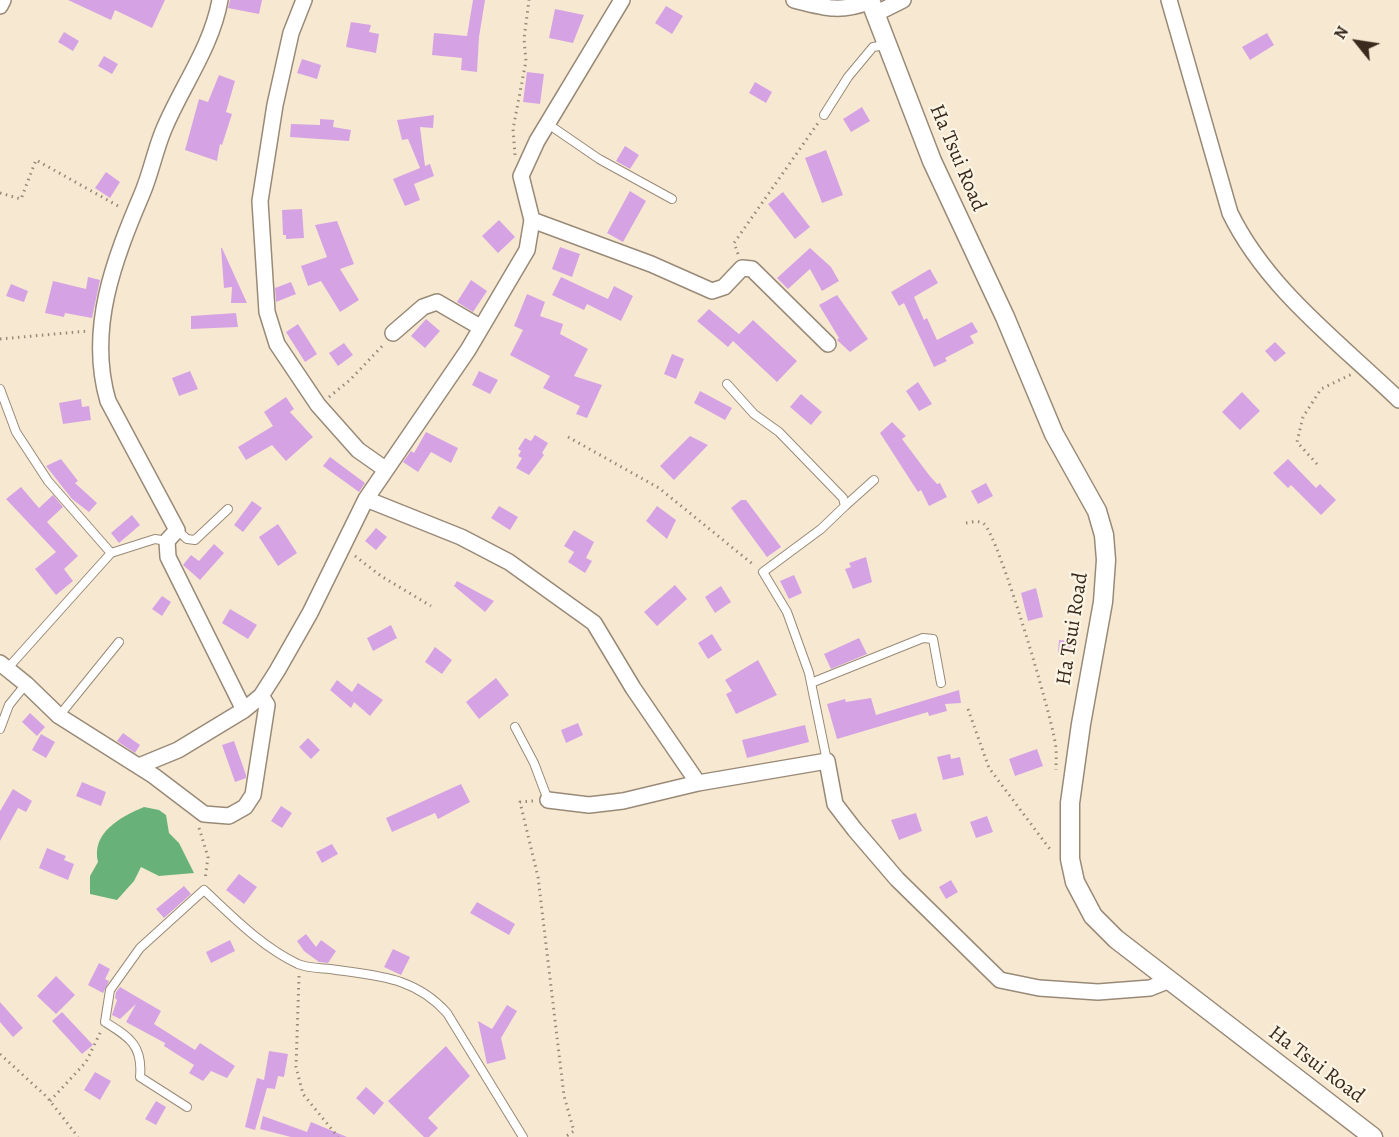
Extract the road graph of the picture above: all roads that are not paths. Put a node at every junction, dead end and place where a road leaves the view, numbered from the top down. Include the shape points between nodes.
1 (3, 0) edge
2 (220, 0) edge
3 (304, 0) edge
4 (622, 0) edge
5 (794, 0) edge
6 (903, 0) edge
7 (1169, 0) edge
8 (872, 5) edge
9 (0, 6) edge
10 (887, 45) junction
11 (824, 116) road end
12 (548, 123) junction
13 (672, 199) dead end
14 (532, 220) junction
15 (480, 327) junction
16 (393, 333) road end
17 (828, 344) dead end
18 (727, 384) dead end
19 (0, 389) edge
20 (1399, 400) edge
21 (385, 469) junction
22 (874, 480) dead end
23 (366, 499) junction
24 (845, 506) junction
25 (228, 509) dead end
26 (172, 535) junction
27 (111, 553) junction
28 (118, 642) dead end
29 (4, 666) edge
30 (811, 683) junction
31 (941, 683) dead end
32 (26, 684) junction
33 (261, 696) junction
34 (244, 710) junction
35 (59, 716) junction
36 (515, 727) dead end
37 (0, 729) edge
38 (827, 761) junction
39 (139, 766) junction
40 (698, 783) junction
41 (548, 800) joint
42 (1170, 980) junction
43 (187, 1107) dead end
44 (523, 1137) edge
45 (1373, 1137) edge

1 - 9 street
2 - 26 street via 195,66 164,129 119,248 102,310 102,379 108,400
3 - 21 street via 291,33 275,105 260,201 267,312 277,344 318,405 358,450
4 - 12 street
5 - 8 street via 832,9
6 - 8 street
7 - 20 street via 1230,213 1239,231 1292,300
8 - 10 street, Ha Tsui Road
10 - 11 lane via 873,47 848,77
10 - 42 street, Ha Tsui Road via 932,161 1054,434 1097,512 1104,535 1103,602 1070,803 1070,859 1075,882 1094,916 1116,939
12 - 13 lane via 599,159
12 - 14 street via 521,176
14 - 15 street via 527,250
14 - 17 street via 712,291 724,287 742,267 752,269
15 - 16 street via 438,302 423,307
15 - 21 street
18 - 24 lane via 754,414 793,446 843,498
19 - 27 lane via 16,432 48,481
21 - 23 street
22 - 24 lane
23 - 33 street via 310,612
23 - 40 street via 461,537 509,562 594,623
24 - 30 lane via 763,572 787,612
25 - 26 lane via 195,540
26 - 27 lane
26 - 34 street via 168,557
27 - 29 lane
28 - 35 lane
29 - 32 street
30 - 31 lane via 923,638 933,639
30 - 38 lane
32 - 35 street
32 - 37 lane via 9,705
33 - 34 street
33 - 39 street via 267,705 253,795 244,807 229,816 204,814
34 - 39 street via 178,750
35 - 39 street
36 - 41 lane
38 - 40 street
38 - 42 street via 835,804 855,830 897,879 1000,980 1039,988 1098,992 1150,988
40 - 41 street via 590,805
42 - 45 street, Ha Tsui Road
43 - 44 lane via 140,1077 141,1063 132,1039 105,1022 110,990 140,948 204,890 256,938 299,964 390,978 412,985 436,1001

